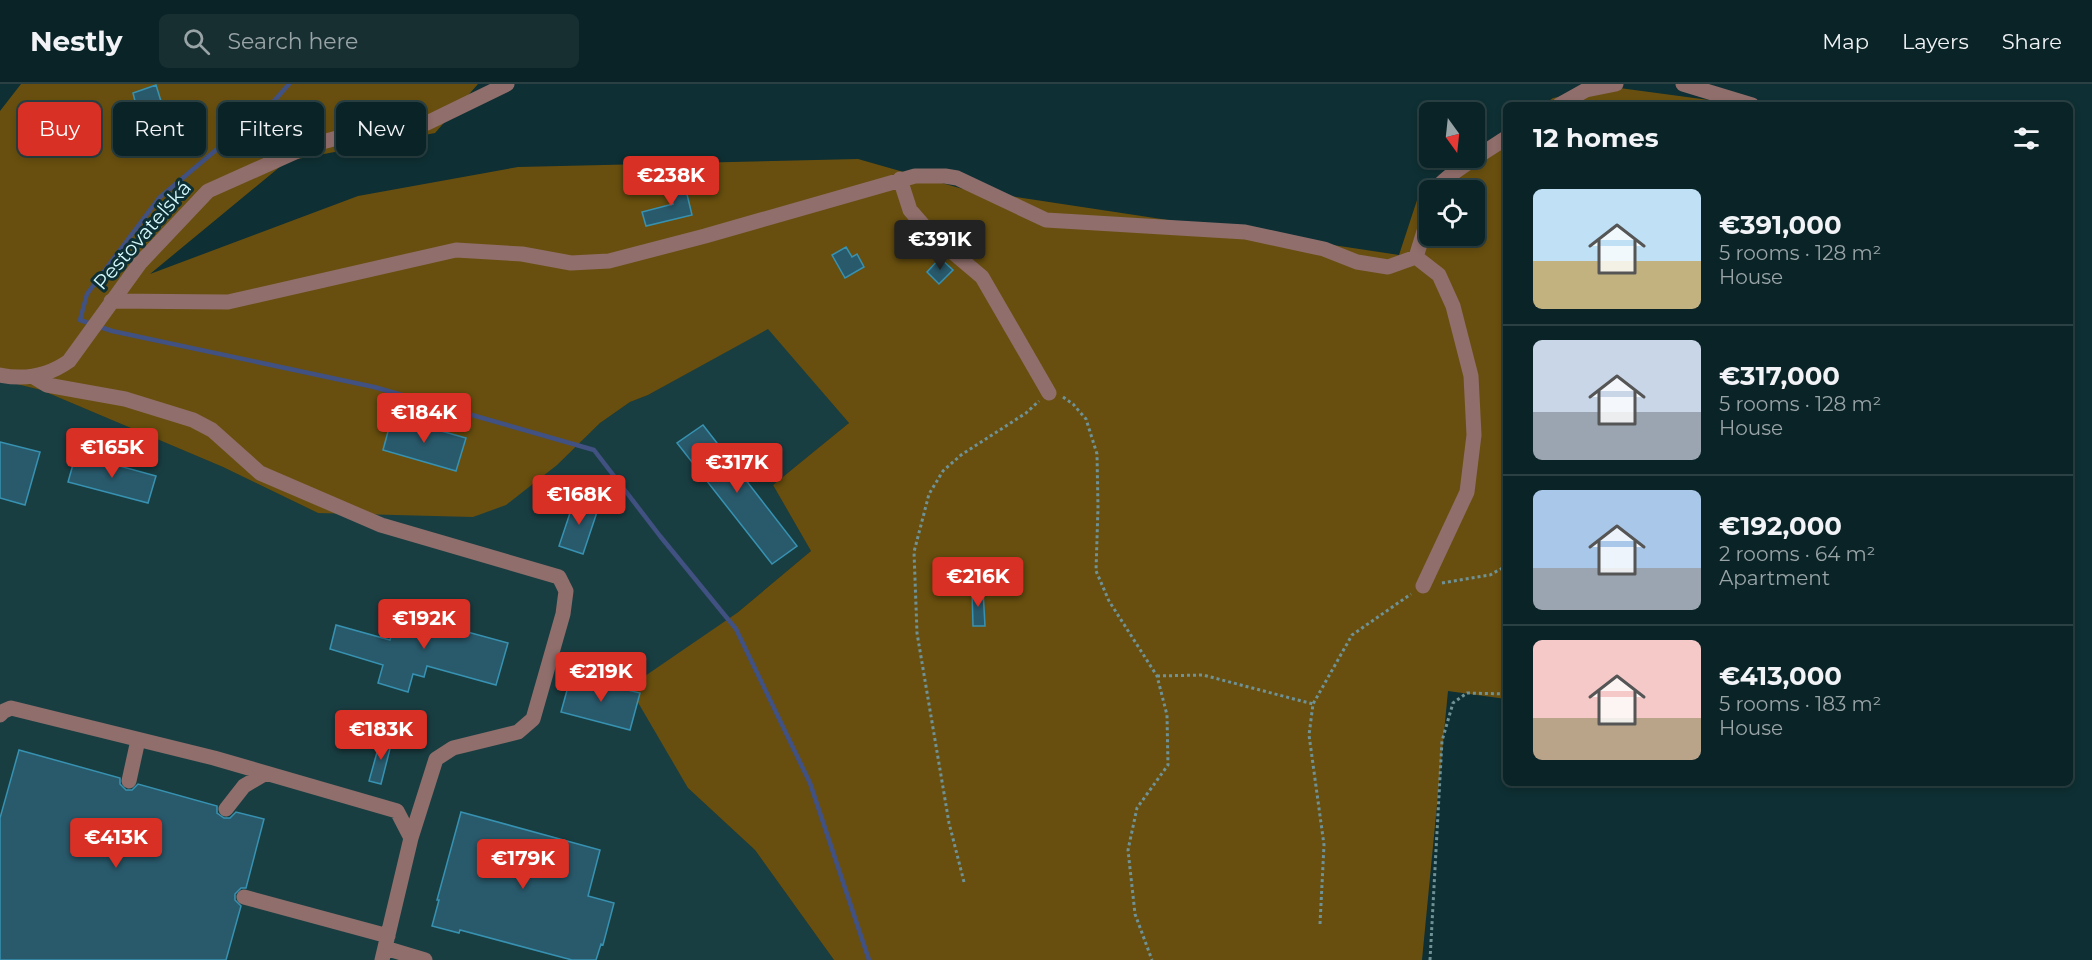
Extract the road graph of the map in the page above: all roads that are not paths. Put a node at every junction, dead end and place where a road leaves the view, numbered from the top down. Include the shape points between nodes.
1 (507, 84) edge
2 (1616, 84) edge
3 (1683, 84) edge
4 (1564, 102) edge
5 (1742, 102) edge
6 (1503, 140) edge
7 (900, 179) junction
8 (1445, 180) edge
9 (1419, 246) edge
10 (1416, 257) junction
11 (111, 301) junction
12 (0, 375) edge
13 (34, 377) junction
14 (1048, 393) road end
15 (1423, 586) road end
16 (4, 710) edge
17 (138, 740) junction
18 (266, 773) junction
19 (129, 781) dead end
20 (226, 809) dead end
21 (411, 838) junction
22 (244, 897) dead end
23 (385, 948) edge
24 (407, 957) edge
25 (425, 960) edge

1 - 11 street, Pestovateľská via 427,123 367,130 311,145 208,191 140,263
2 - 4 street via 1586,90
3 - 5 street
6 - 8 street
7 - 10 street via 957,178 1046,220 1245,232 1388,267
7 - 11 street via 609,261 571,263 522,254 456,250 228,302
7 - 14 street via 910,210 930,233 982,277
9 - 10 street
10 - 15 street via 1440,275 1453,306 1471,376 1474,435 1467,492
11 - 13 street, Pestovateľská via 69,361
12 - 13 street
13 - 21 street via 47,385 125,399 193,420 213,430 260,473 381,525 559,577 566,591 563,614 533,719 518,732 453,748 436,759
16 - 17 street
17 - 18 street
17 - 19 street
18 - 20 street via 244,786
18 - 21 street via 397,811
21 - 23 street
22 - 23 street
23 - 24 street
24 - 25 street

